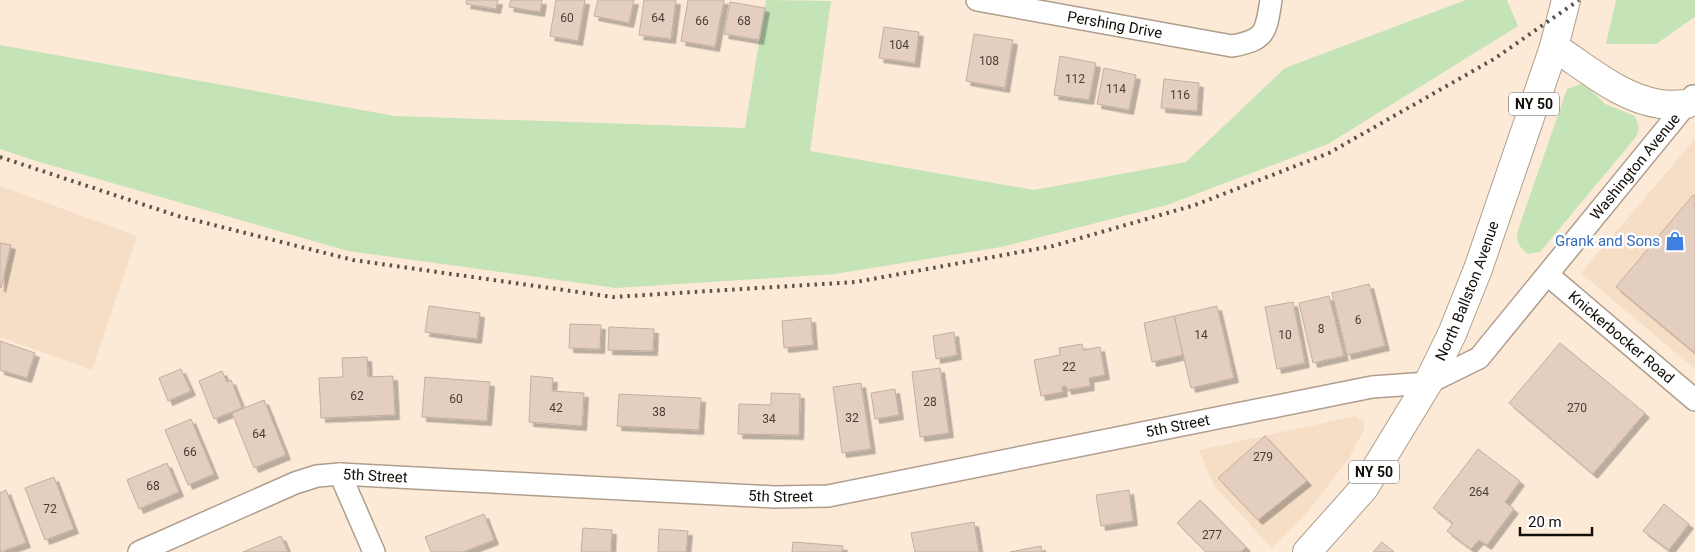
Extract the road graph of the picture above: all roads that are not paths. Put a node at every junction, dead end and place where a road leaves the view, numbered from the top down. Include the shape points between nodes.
1 (977, 0) edge
2 (1271, 0) edge
3 (1566, 0) edge
4 (1554, 47) junction
5 (1691, 98) edge
6 (1548, 274) junction
7 (1428, 383) junction
8 (1695, 400) edge
9 (340, 474) junction
10 (139, 552) edge
11 (374, 552) edge
12 (1307, 552) edge

1 - 2 street, Pershing Drive via 1232,46 1251,43 1265,31
3 - 4 main road, North Ballston Avenue / NY 50
4 - 5 main road via 1621,91 1641,100 1662,105
4 - 7 main road, North Ballston Avenue / NY 50 via 1478,269
5 - 6 street, Washington Avenue
6 - 7 street, Washington Avenue via 1479,358
6 - 8 street, Knickerbocker Road
7 - 9 street, 5th Street via 1372,387 828,496 775,497
7 - 12 main road, North Ballston Avenue / NY 50 via 1364,488
9 - 10 street, 5th Street via 317,476 295,483
9 - 11 street

